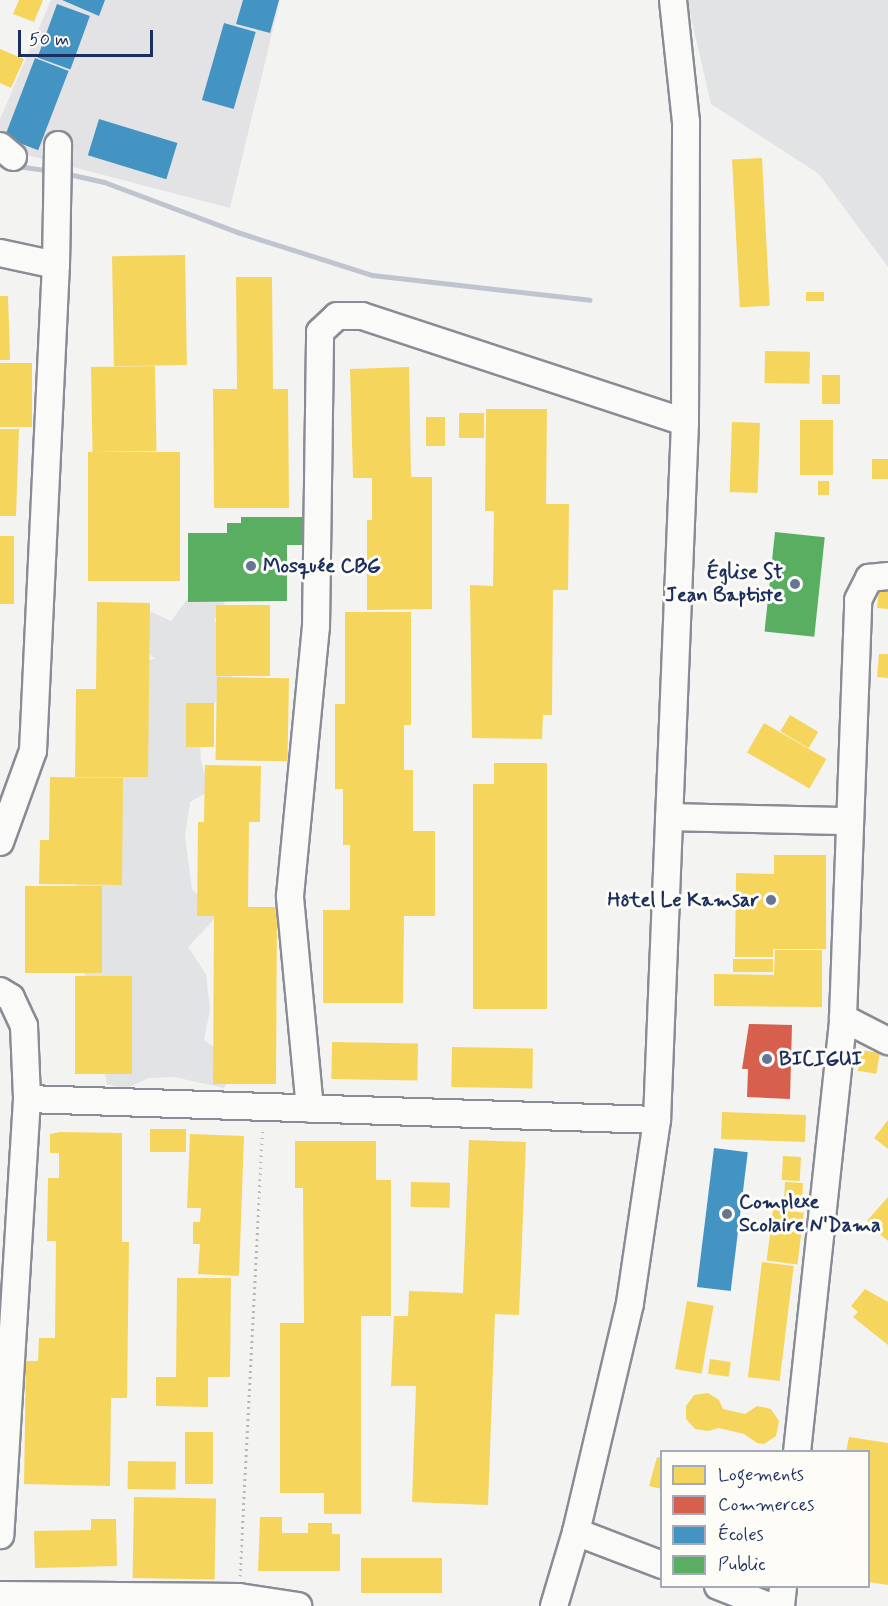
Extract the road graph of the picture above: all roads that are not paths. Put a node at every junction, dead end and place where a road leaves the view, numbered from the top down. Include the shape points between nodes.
1 (673, 0) edge
2 (58, 156) dead end
3 (0, 253) edge
4 (56, 257) junction
5 (685, 422) junction
6 (888, 576) edge
7 (669, 817) junction
8 (850, 821) junction
9 (0, 842) edge
10 (0, 991) edge
11 (843, 1018) junction
12 (888, 1041) edge
13 (27, 1099) junction
14 (310, 1108) junction
15 (657, 1120) junction
16 (797, 1450) edge
17 (576, 1532) junction
18 (0, 1535) edge
19 (660, 1564) edge
20 (721, 1588) edge
21 (783, 1588) edge
22 (0, 1595) edge
23 (298, 1606) edge
24 (554, 1606) edge
25 (769, 1606) edge
26 (781, 1606) edge

1 - 5 street via 686,122
2 - 4 street
3 - 4 street
4 - 9 street via 33,751
5 - 7 street
5 - 14 street via 362,316 337,316 320,332 316,627 290,896
6 - 8 street via 869,578 858,600
7 - 8 street
7 - 15 street
8 - 11 street
10 - 13 street via 11,998 24,1026
11 - 12 street
11 - 16 street
13 - 14 street
13 - 18 street
14 - 15 street
15 - 17 street via 630,1303
17 - 19 street
17 - 24 street
20 - 25 street
21 - 26 street
22 - 23 street via 239,1597

